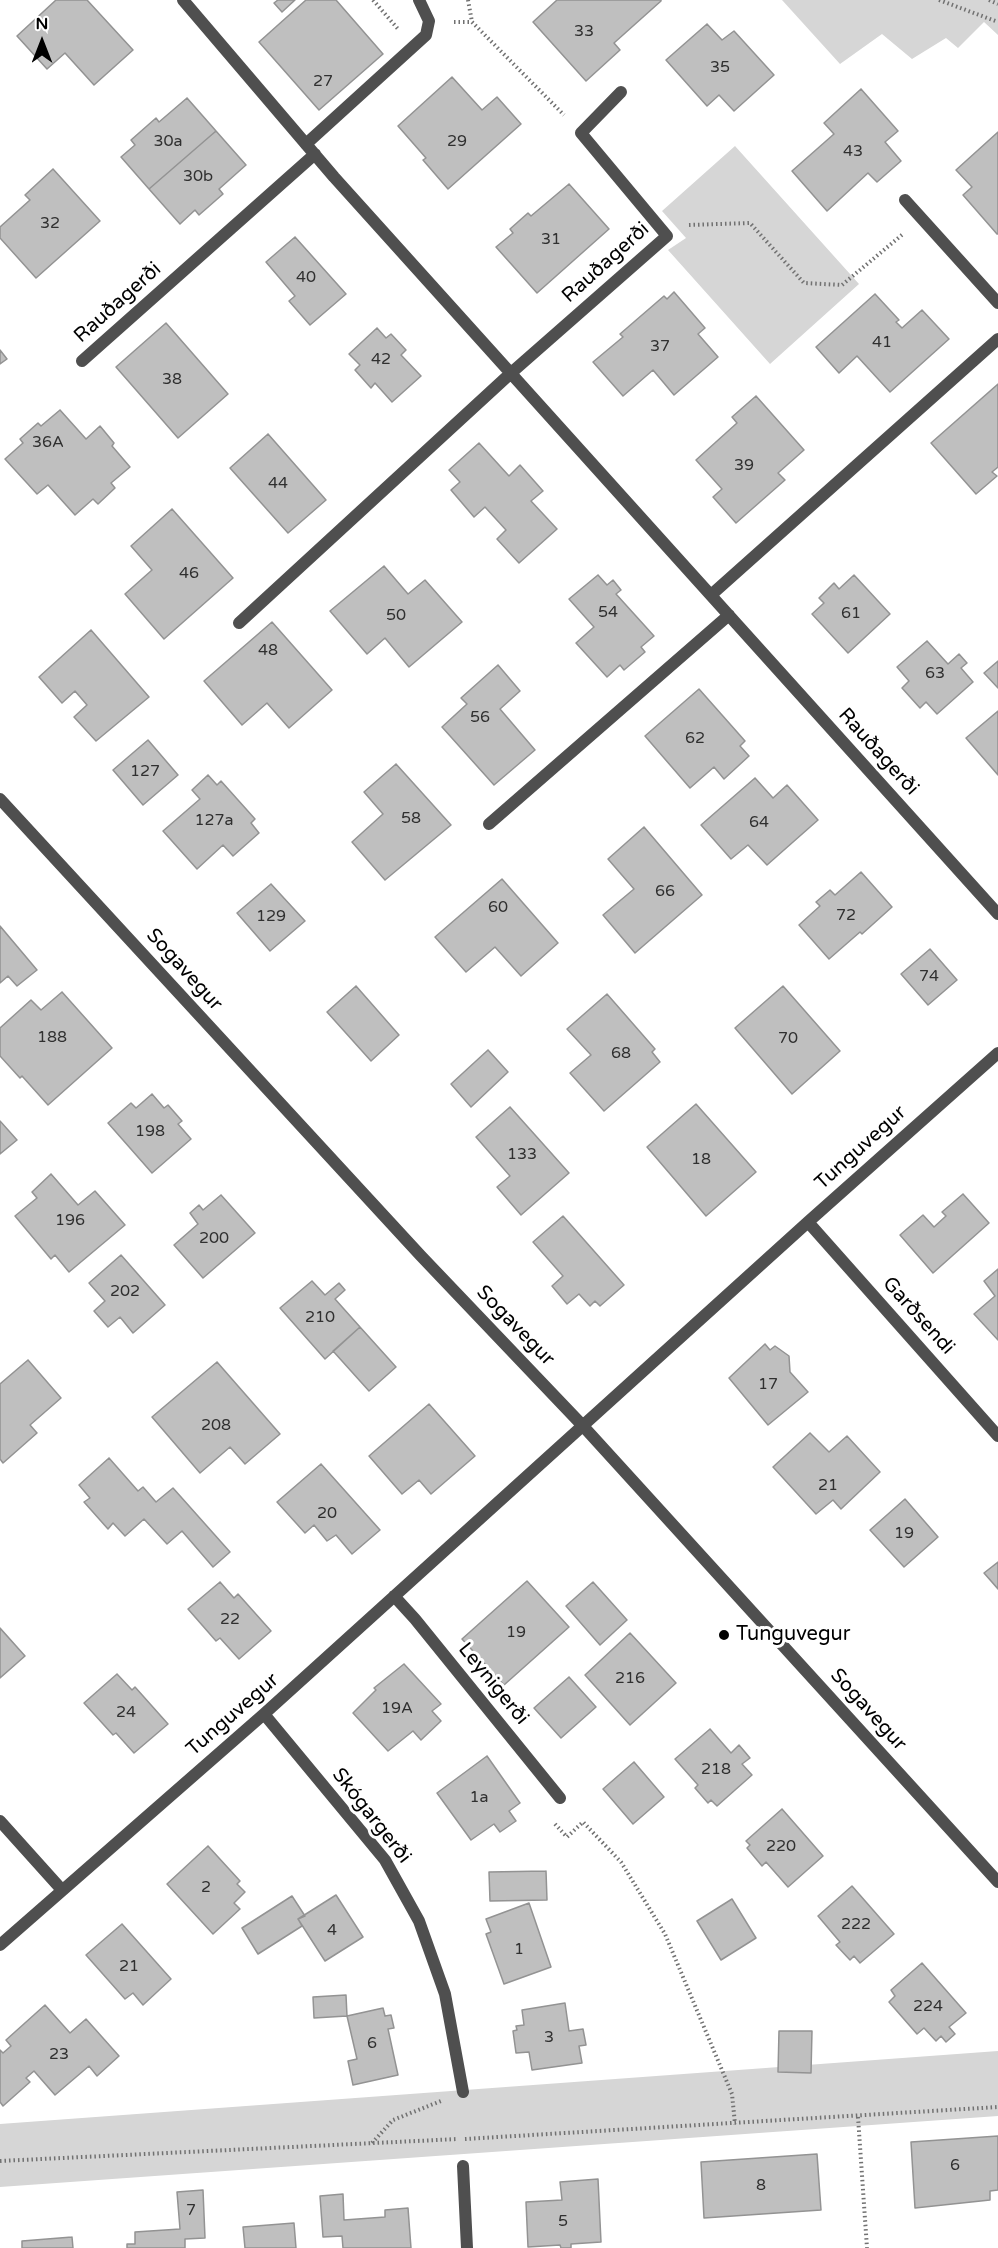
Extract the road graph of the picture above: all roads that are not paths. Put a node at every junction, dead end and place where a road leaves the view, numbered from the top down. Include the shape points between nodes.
1 (183, 0) edge
2 (418, 0) edge
3 (621, 92) dead end
4 (306, 144) junction
5 (315, 154) junction
6 (905, 200) dead end
7 (998, 303) edge
8 (998, 339) edge
9 (82, 361) dead end
10 (511, 373) junction
11 (711, 595) junction
12 (729, 615) junction
13 (239, 624) dead end
14 (0, 799) edge
15 (489, 824) dead end
16 (998, 914) edge
17 (998, 1053) edge
18 (808, 1222) junction
19 (583, 1426) junction
20 (998, 1436) edge
21 (394, 1596) junction
22 (264, 1714) junction
23 (560, 1798) road end
24 (0, 1821) edge
25 (998, 1882) edge
26 (62, 1890) junction
27 (0, 1946) edge
28 (463, 2092) road end
29 (463, 2166) dead end
30 (467, 2248) edge

1 - 4 street, Rauðagerði
2 - 4 street via 429,21 426,35
3 - 10 street, Rauðagerði via 581,133 667,236
4 - 5 street, Rauðagerði
5 - 9 street, Rauðagerði
5 - 10 street, Rauðagerði
6 - 7 street
8 - 11 street
10 - 11 street, Rauðagerði
10 - 13 street, Rauðagerði
11 - 12 street, Rauðagerði
12 - 15 street
12 - 16 street, Rauðagerði
14 - 19 street, Sogavegur
17 - 18 street, Tunguvegur
18 - 19 street, Tunguvegur
18 - 20 street, Garðsendi
19 - 21 street, Tunguvegur
19 - 25 street, Sogavegur
21 - 22 street, Tunguvegur
21 - 23 street, Leynigerði
22 - 26 street, Tunguvegur
22 - 28 street, Skógargerði via 385,1860 419,1921 445,1994
24 - 26 street
26 - 27 street, Tunguvegur
29 - 30 street

